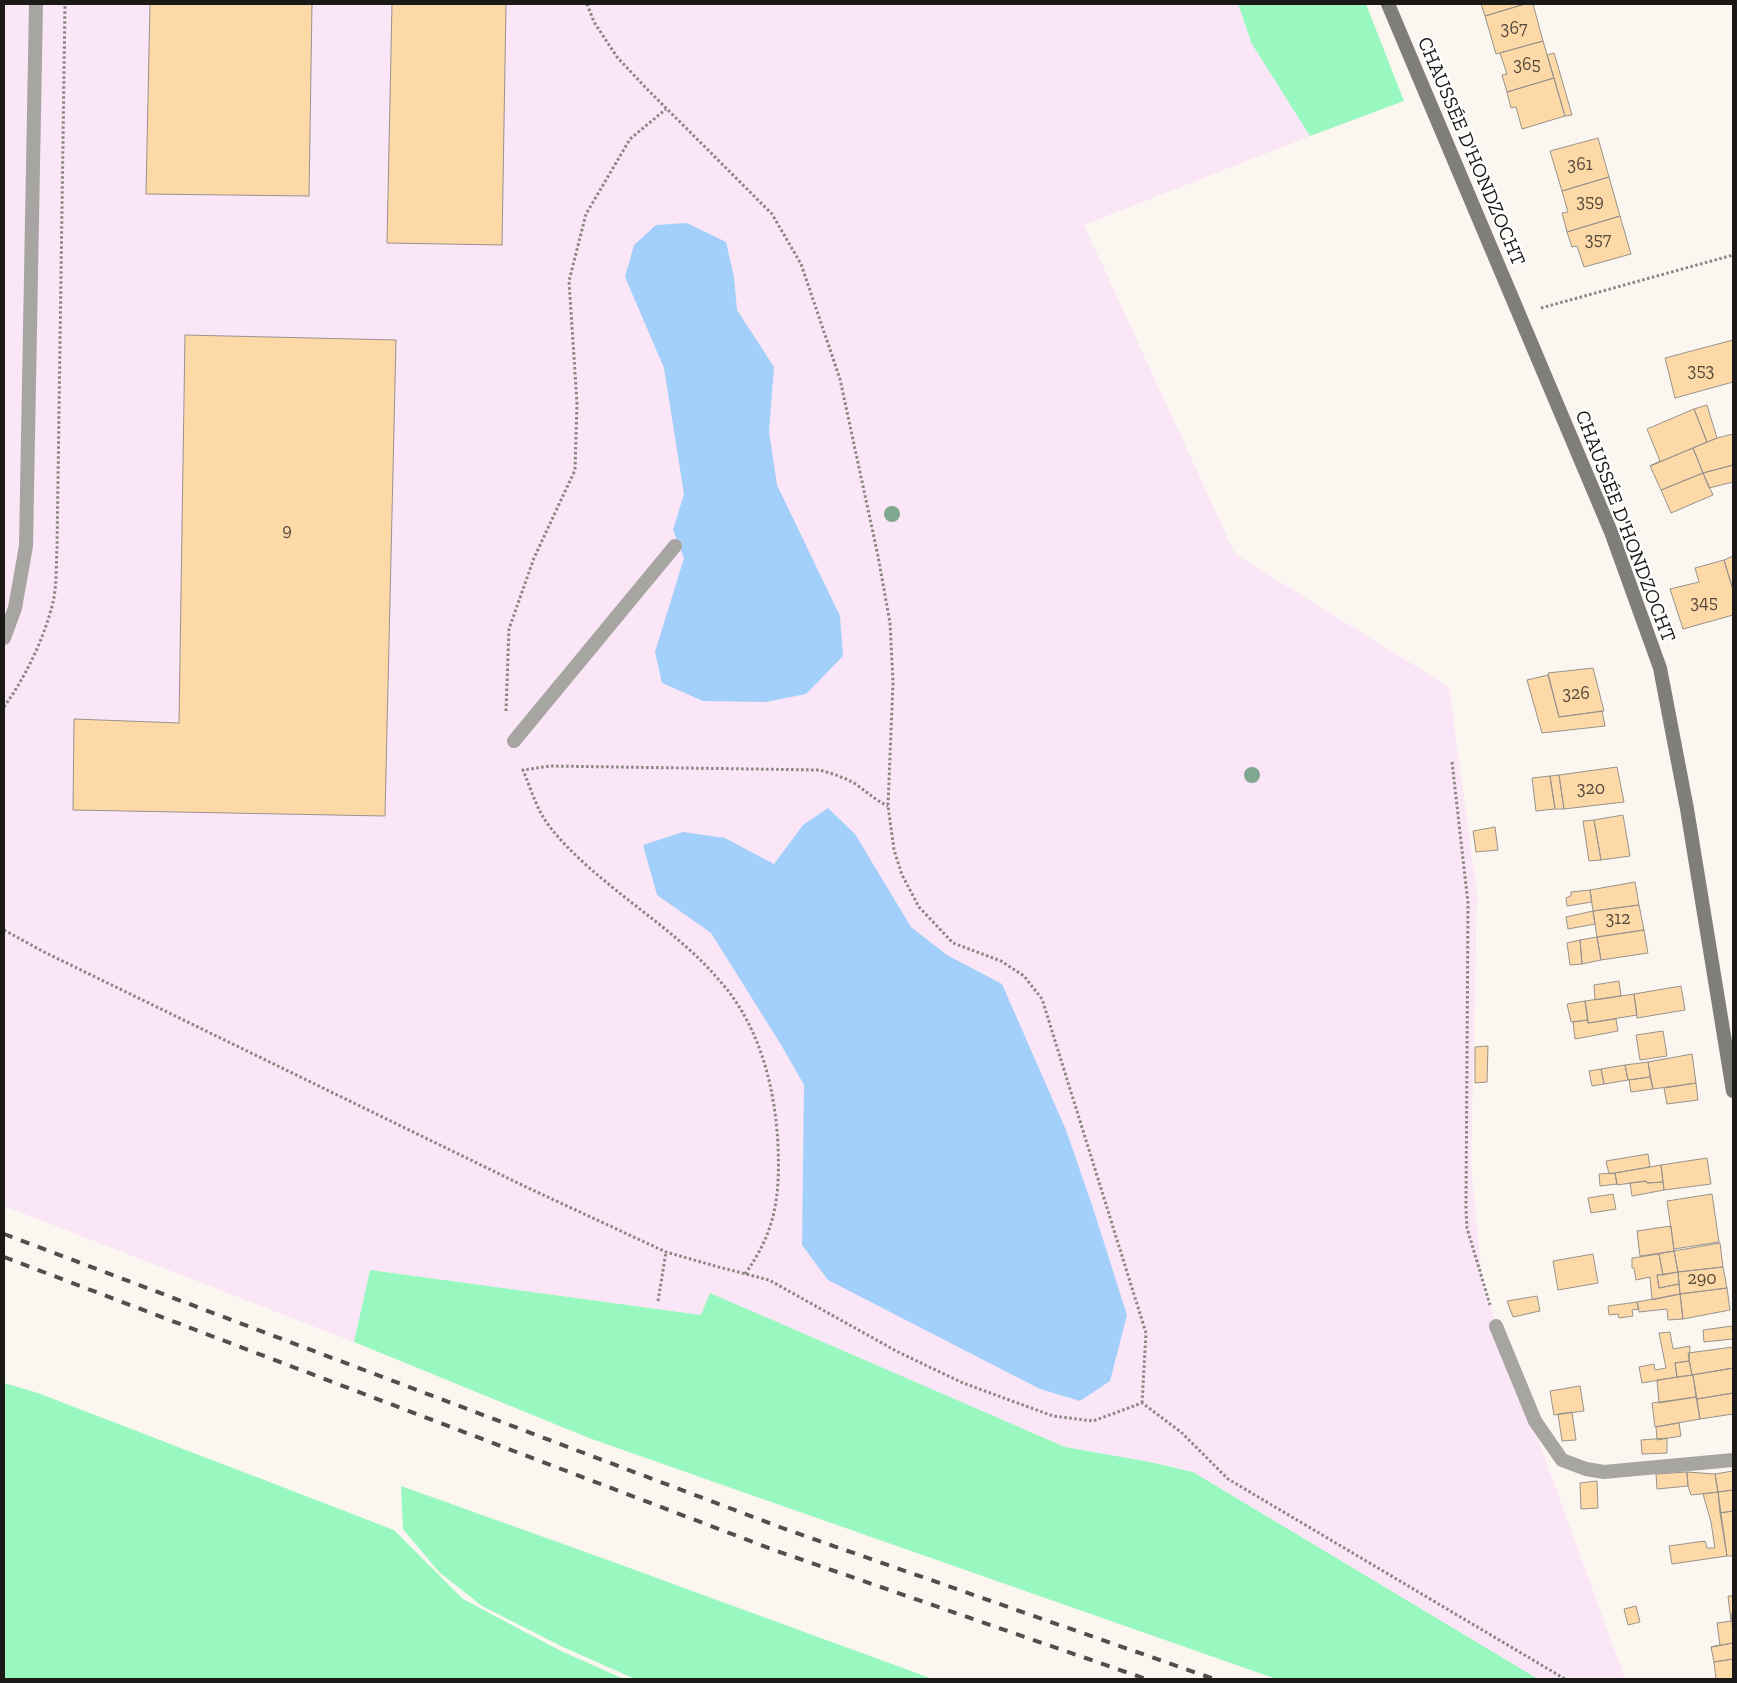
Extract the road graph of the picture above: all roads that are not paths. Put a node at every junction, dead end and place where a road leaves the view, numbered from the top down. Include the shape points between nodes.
1 (36, 4) edge
2 (1388, 4) edge
3 (675, 546) dead end
4 (4, 638) edge
5 (514, 741) road end
6 (1733, 1091) edge
7 (1496, 1326) road end
8 (1733, 1460) edge

1 - 4 street via 26,546 16,608
2 - 6 main road, CHAUSSÉE D'HONDZOCHT via 1611,532 1660,668 1687,809
3 - 5 street
7 - 8 street via 1535,1421 1562,1460 1604,1472

